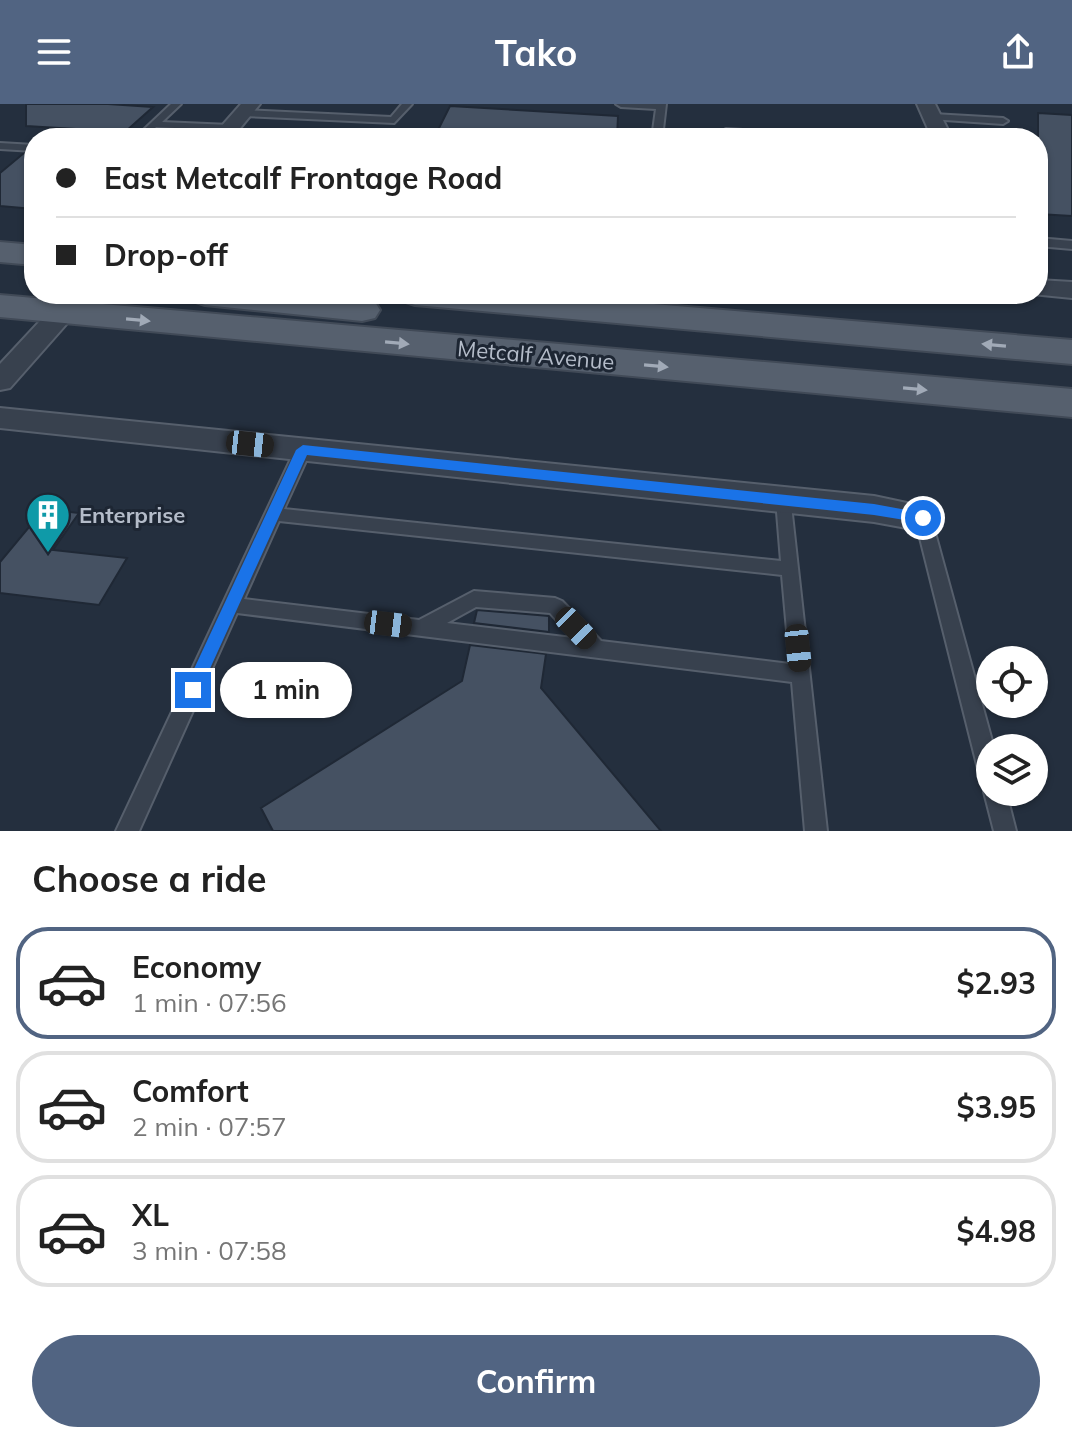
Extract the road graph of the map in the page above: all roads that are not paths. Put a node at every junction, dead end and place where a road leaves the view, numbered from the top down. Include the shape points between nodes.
1 (176, 104) edge
2 (407, 104) edge
3 (621, 104) edge
4 (660, 105) edge
5 (929, 110) edge
6 (236, 121) edge
7 (1003, 121) dead end
8 (154, 124) junction
9 (150, 128) edge
10 (658, 128) edge
11 (0, 146) edge
12 (24, 147) edge
13 (0, 236) edge
14 (1048, 243) edge
15 (1072, 245) edge
16 (24, 262) edge
17 (0, 283) edge
18 (1048, 289) edge
19 (1072, 290) edge
20 (74, 304) edge
21 (304, 304) edge
22 (512, 304) edge
23 (0, 306) edge
24 (571, 310) junction
25 (61, 314) junction
26 (1072, 352) edge
27 (0, 381) edge
28 (1072, 403) edge
29 (0, 418) edge
30 (303, 450) junction
31 (784, 500) junction
32 (273, 514) junction
33 (923, 518) joint
34 (791, 569) junction
35 (232, 605) junction
36 (420, 628) junction
37 (597, 650) junction
38 (801, 674) junction
39 (980, 734) edge
40 (999, 806) edge
41 (127, 831) edge
42 (816, 831) edge
43 (1005, 831) edge

1 - 8 lane
2 - 6 lane via 394,120
3 - 4 lane
4 - 10 lane
5 - 7 lane
6 - 8 lane
8 - 9 lane
11 - 12 lane
13 - 16 main road
14 - 15 lane
16 - 17 main road
18 - 19 street
20 - 25 main road
21 - 24 main road via 503,324
22 - 24 main road
23 - 25 main road, Metcalf Avenue
26 -> 24 main road
25 - 27 street
25 -> 28 main road, Metcalf Avenue
29 - 30 street
30 - 31 street
30 - 32 lane
31 - 33 street
31 - 34 lane
32 - 34 lane
32 - 35 lane
33 - 39 lane
34 - 38 lane
35 - 36 lane
35 - 41 lane
36 - 37 lane
36 - 37 lane via 474,599 555,606
37 - 38 lane
38 - 42 lane
40 - 43 lane

